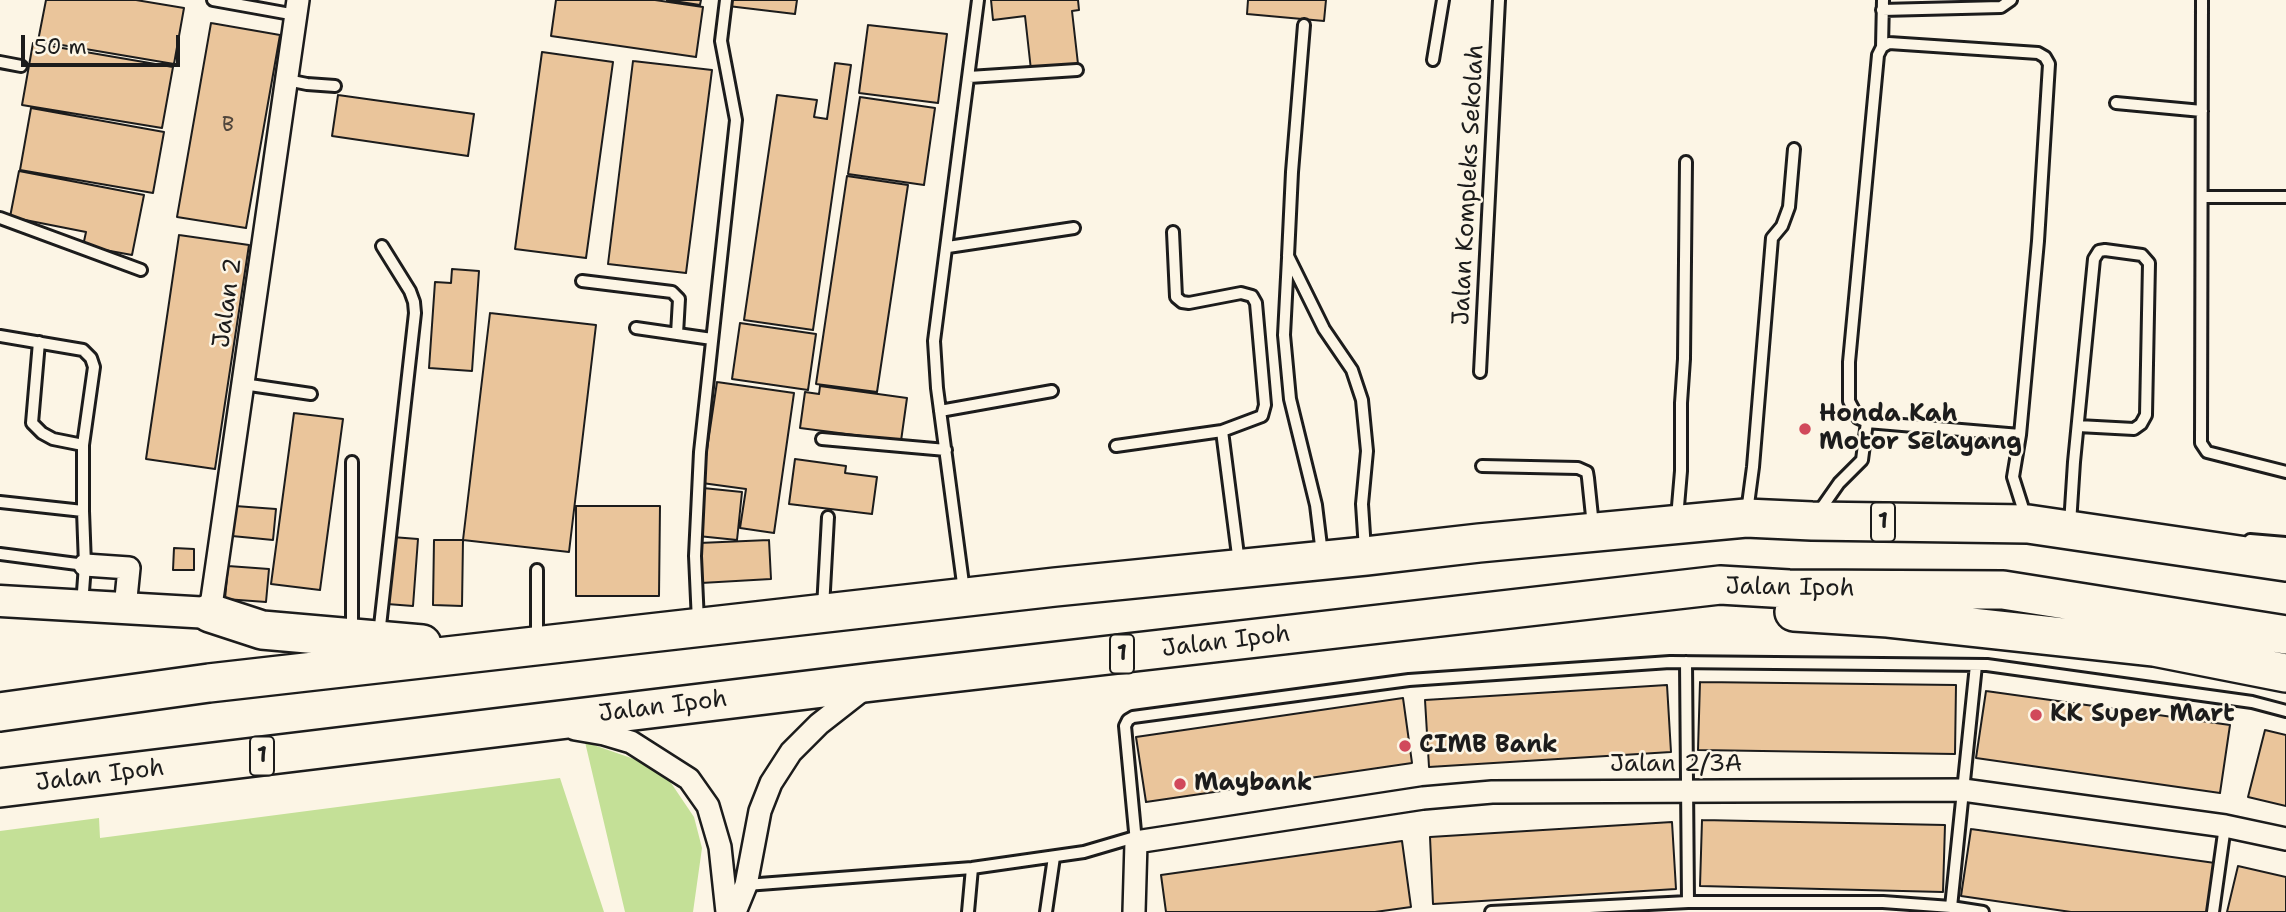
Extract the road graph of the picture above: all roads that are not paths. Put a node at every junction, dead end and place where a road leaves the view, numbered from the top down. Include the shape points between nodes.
1 (213, 0) edge
2 (726, 0) edge
3 (978, 0) edge
4 (1443, 0) edge
5 (1499, 0) edge
6 (2011, 0) edge
7 (2202, 0) edge
8 (1883, 5) edge
9 (297, 7) edge
10 (1304, 25) dead end
11 (1882, 47) junction
12 (1433, 60) dead end
13 (0, 62) edge
14 (21, 66) dead end
15 (1077, 70) dead end
16 (969, 77) junction
17 (287, 80) junction
18 (335, 86) dead end
19 (2116, 103) dead end
20 (2202, 111) junction
21 (1794, 149) dead end
22 (1686, 162) dead end
23 (2202, 197) junction
24 (2286, 197) edge
25 (0, 218) edge
26 (1074, 228) dead end
27 (1173, 232) dead end
28 (382, 246) dead end
29 (948, 247) junction
30 (1288, 256) junction
31 (141, 270) dead end
32 (582, 281) dead end
33 (636, 328) dead end
34 (677, 334) junction
35 (0, 336) edge
36 (712, 339) junction
37 (39, 342) junction
38 (1480, 372) dead end
39 (243, 384) junction
40 (1052, 391) dead end
41 (311, 394) dead end
42 (940, 411) junction
43 (1867, 422) junction
44 (2078, 426) junction
45 (1222, 431) junction
46 (2020, 435) junction
47 (822, 439) dead end
48 (83, 445) junction
49 (1115, 446) dead end
50 (946, 450) junction
51 (352, 462) dead end
52 (1482, 466) dead end
53 (2286, 472) edge
54 (0, 502) edge
55 (83, 511) junction
56 (828, 517) dead end
57 (1746, 518) junction
58 (1812, 521) junction
59 (1676, 524) junction
60 (2028, 524) junction
61 (2070, 528) junction
62 (1594, 532) junction
63 (2125, 537) junction
64 (2204, 538) dead end
65 (2243, 539) dead end
66 (2286, 543) edge
67 (0, 554) edge
68 (1366, 556) junction
69 (1323, 560) junction
70 (2286, 562) edge
71 (85, 565) junction
72 (1240, 569) junction
73 (537, 570) dead end
74 (1720, 585) junction
75 (964, 597) junction
76 (0, 601) edge
77 (82, 605) junction
78 (125, 608) junction
79 (210, 613) junction
80 (823, 614) junction
81 (698, 629) junction
82 (2286, 635) edge
83 (365, 638) junction
84 (537, 646) junction
85 (492, 651) junction
86 (1686, 662) junction
87 (1976, 665) junction
88 (2286, 673) edge
89 (873, 682) junction
90 (209, 683) junction
91 (2286, 711) edge
92 (0, 712) edge
93 (524, 724) junction
94 (0, 788) edge
95 (1963, 790) junction
96 (1686, 791) junction
97 (2225, 826) junction
98 (2286, 839) edge
99 (1136, 840) junction
100 (1054, 857) junction
101 (972, 869) junction
102 (746, 885) junction
103 (1688, 902) junction
104 (1951, 907) junction
105 (727, 912) edge
106 (735, 912) edge
107 (968, 912) edge
108 (1046, 912) edge
109 (1134, 912) edge
110 (1491, 912) edge
111 (1983, 912) edge
112 (2213, 912) edge

1 - 9 lane
2 - 36 lane via 722,41 736,120
3 - 16 lane
4 - 12 lane
5 - 38 lane, Jalan Kompleks Sekolah
6 - 8 lane via 2001,7
7 - 20 lane
8 - 11 lane
9 - 17 street, Jalan 2
10 - 30 lane
11 - 43 lane via 1849,362 1849,401 1858,418
11 - 46 lane via 1916,44 2038,53 2049,64
13 - 14 lane
15 - 16 lane
16 - 29 lane
17 - 18 lane
17 - 39 street, Jalan 2
19 - 20 lane
20 - 23 lane
21 - 57 lane via 1789,207 1772,238
22 - 59 lane via 1681,471
23 - 24 lane
23 - 53 lane via 2201,443 2207,452
25 - 31 lane
26 - 29 lane
27 - 45 lane via 1176,296 1182,302 1241,293 1252,296 1256,303 1265,405 1262,416
28 - 83 lane via 410,290 415,313
29 - 42 lane via 934,341
30 - 68 lane via 1324,329 1352,370 1362,400 1367,451 1362,504
30 - 69 lane via 1284,335 1290,399 1316,505
32 - 34 lane via 672,292 679,299
33 - 34 lane
34 - 36 lane
35 - 37 lane
36 - 81 lane via 700,452 695,556
37 - 48 lane via 32,423 53,439
37 - 48 lane via 83,351 91,358 94,367
39 - 41 lane
39 - 79 street, Jalan 2
40 - 42 lane
42 - 50 lane
43 - 46 lane
43 - 58 lane via 1863,460 1839,483
44 - 44 lane via 2094,259 2105,250 2142,255 2149,263 2146,415 2134,429
44 - 61 lane
45 - 49 lane
45 - 72 lane
46 - 60 lane via 2013,477
47 - 50 lane
48 - 55 lane
50 - 75 lane
51 - 83 lane
52 - 62 lane via 1567,466 1587,472
54 - 55 lane
55 - 71 lane
56 - 80 lane
57 - 58 highway, 1
57 - 59 highway, 1
58 - 60 highway, 1
59 - 62 highway, 1
60 - 61 highway, 1
61 - 63 highway, 1
62 - 68 highway, 1
63 - 64 lane
63 - 70 highway, 1
65 - 66 lane
67 - 71 lane
68 - 69 highway, 1
69 - 72 highway, 1
71 - 77 lane
71 - 78 street via 129,568
72 - 75 highway, 1
73 - 84 lane
74 - 82 highway, Jalan Ipoh / 1 via 2003,590
74 - 88 highway via 1790,611 2154,647
74 - 89 highway, Jalan Ipoh / 1
75 - 80 highway, 1
76 - 77 street
77 - 78 street
78 - 79 street
79 - 83 highway via 262,631
79 - 90 highway via 242,638 246,648 242,658
80 - 81 highway, 1
81 - 84 highway, 1
83 - 85 highway
84 - 85 highway, 1
85 - 90 highway, 1
86 - 87 lane
86 - 96 lane
86 - 99 lane via 1409,680 1133,718 1125,726
87 - 91 lane via 2252,702
87 - 95 lane
89 - 93 highway, Jalan Ipoh / 1
89 - 102 street via 819,724 791,752 771,783 760,811
90 - 92 highway, 1
93 - 94 highway, Jalan Ipoh / 1
93 - 105 street via 631,742 690,779 708,806 720,847
95 - 96 street, Jalan 2/3A
95 - 97 street, Jalan 2/3A
95 - 104 lane
96 - 99 street, Jalan 2/3A via 1492,792
96 - 103 lane
97 - 98 street, Jalan 2/3A
97 - 112 lane
99 - 100 lane
99 - 109 street
100 - 101 lane
100 - 108 lane
101 - 102 lane
101 - 107 lane
102 - 106 street
103 - 104 lane via 1883,902
103 - 110 lane
104 - 111 lane

